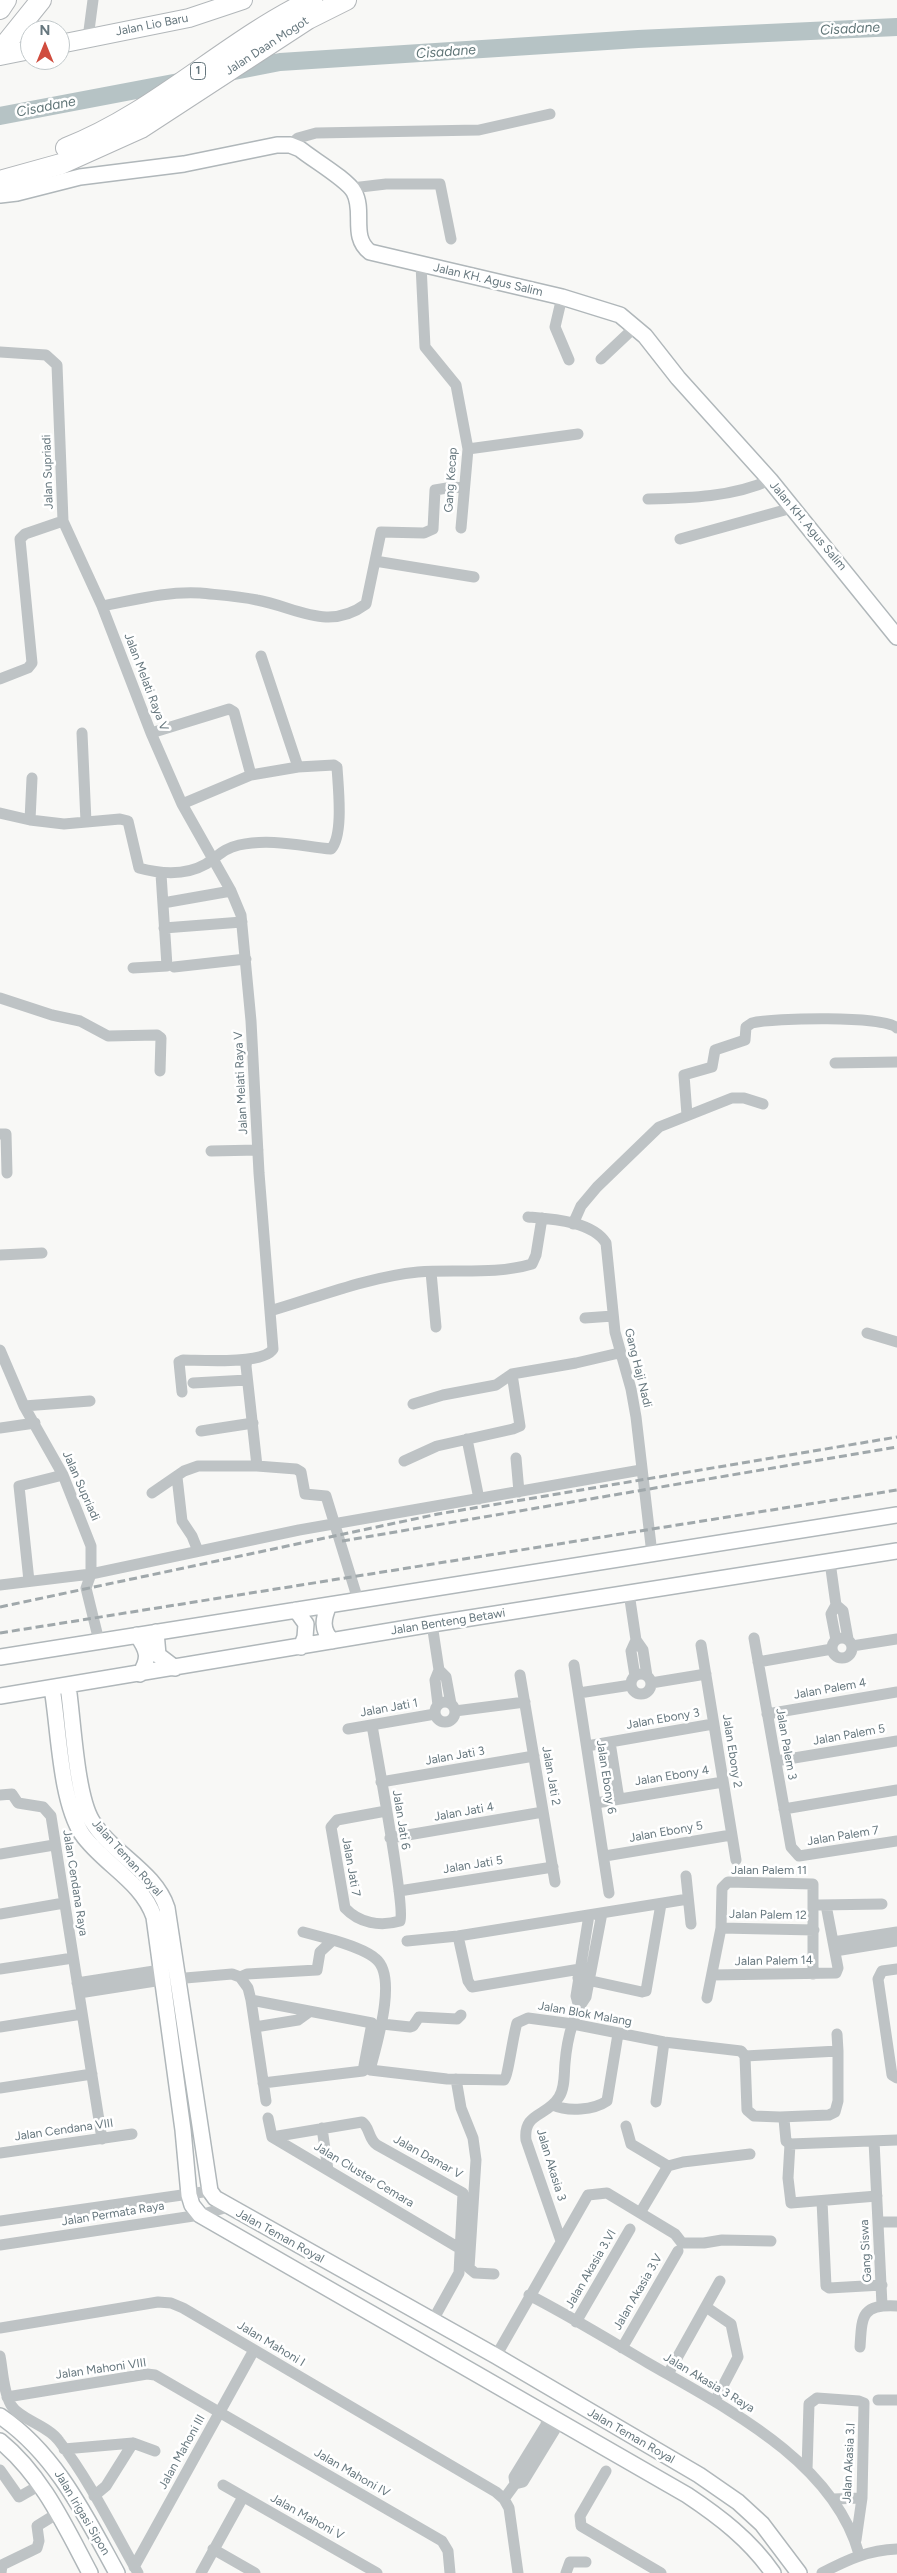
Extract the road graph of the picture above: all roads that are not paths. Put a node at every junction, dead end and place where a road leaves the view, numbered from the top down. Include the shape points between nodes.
1 (6, 0) edge
2 (93, 0) edge
3 (243, 0) edge
4 (312, 0) edge
5 (346, 0) edge
6 (36, 5) edge
7 (0, 9) edge
8 (269, 34) junction
9 (88, 38) junction
10 (70, 42) edge
11 (0, 51) edge
12 (20, 52) edge
13 (0, 56) edge
14 (550, 114) dead end
15 (136, 122) junction
16 (290, 145) junction
17 (0, 170) edge
18 (0, 181) edge
19 (352, 188) junction
20 (0, 195) edge
21 (451, 239) dead end
22 (421, 265) junction
23 (562, 297) junction
24 (635, 327) junction
25 (0, 352) edge
26 (601, 359) dead end
27 (569, 360) dead end
28 (578, 434) dead end
29 (468, 449) junction
30 (770, 480) junction
31 (464, 488) junction
32 (648, 499) dead end
33 (792, 508) junction
34 (63, 521) junction
35 (461, 528) dead end
36 (680, 539) dead end
37 (375, 560) junction
38 (474, 577) dead end
39 (102, 606) junction
40 (897, 637) edge
41 (262, 656) dead end
42 (0, 679) edge
43 (82, 733) dead end
44 (151, 733) junction
45 (298, 767) junction
46 (251, 775) junction
47 (32, 778) dead end
48 (182, 804) junction
49 (0, 813) edge
50 (30, 820) junction
51 (86, 822) junction
52 (212, 858) junction
53 (161, 874) junction
54 (231, 891) junction
55 (163, 903) junction
56 (242, 922) junction
57 (164, 928) junction
58 (246, 959) junction
59 (174, 967) dead end
60 (133, 968) dead end
61 (0, 998) edge
62 (897, 1028) edge
63 (897, 1062) edge
64 (835, 1064) dead end
65 (160, 1071) dead end
66 (763, 1104) dead end
67 (687, 1115) junction
68 (0, 1134) edge
69 (258, 1150) junction
70 (211, 1151) dead end
71 (7, 1173) dead end
72 (528, 1216) dead end
73 (542, 1218) junction
74 (574, 1224) junction
75 (42, 1253) dead end
76 (0, 1254) edge
77 (431, 1272) junction
78 (270, 1311) junction
79 (613, 1316) junction
80 (585, 1318) dead end
81 (436, 1327) dead end
82 (867, 1333) dead end
83 (897, 1342) edge
84 (0, 1350) edge
85 (619, 1352) junction
86 (247, 1360) junction
87 (3, 1368) edge
88 (512, 1374) junction
89 (247, 1380) junction
90 (194, 1383) dead end
91 (182, 1392) dead end
92 (90, 1400) dead end
93 (412, 1404) dead end
94 (24, 1406) junction
95 (35, 1423) junction
96 (253, 1423) junction
97 (0, 1428) edge
98 (201, 1431) dead end
99 (467, 1439) junction
100 (516, 1458) dead end
101 (404, 1461) dead end
102 (257, 1466) junction
103 (642, 1470) junction
104 (64, 1475) junction
105 (177, 1477) junction
106 (519, 1492) junction
107 (152, 1494) dead end
108 (479, 1499) junction
109 (897, 1515) edge
110 (335, 1525) junction
111 (198, 1551) junction
112 (897, 1551) edge
113 (652, 1554) junction
114 (830, 1562) junction
115 (91, 1574) junction
116 (29, 1581) junction
117 (0, 1585) edge
118 (629, 1593) junction
119 (358, 1600) junction
120 (329, 1605) junction
121 (836, 1605) junction
122 (296, 1610) junction
123 (432, 1624) junction
124 (156, 1632) junction
125 (137, 1636) junction
126 (754, 1638) dead end
127 (897, 1639) edge
128 (636, 1640) junction
129 (332, 1641) junction
130 (99, 1642) junction
131 (850, 1643) junction
132 (834, 1644) junction
133 (701, 1645) dead end
134 (301, 1647) junction
135 (0, 1657) edge
136 (758, 1662) junction
137 (574, 1665) dead end
138 (175, 1668) junction
139 (439, 1670) junction
140 (140, 1674) junction
141 (706, 1674) junction
142 (520, 1675) dead end
143 (649, 1679) junction
144 (633, 1681) junction
145 (60, 1687) junction
146 (897, 1692) edge
147 (579, 1693) junction
148 (0, 1696) edge
149 (525, 1702) junction
150 (453, 1708) junction
151 (437, 1709) junction
152 (767, 1714) junction
153 (713, 1724) junction
154 (372, 1725) junction
155 (66, 1728) junction
156 (348, 1729) dead end
157 (897, 1741) edge
158 (610, 1742) junction
159 (588, 1746) junction
160 (534, 1756) junction
161 (776, 1761) junction
162 (381, 1782) junction
163 (723, 1782) junction
164 (897, 1790) edge
165 (0, 1795) edge
166 (619, 1799) junction
167 (596, 1803) junction
168 (784, 1809) junction
169 (386, 1811) junction
170 (544, 1812) junction
171 (731, 1835) junction
172 (390, 1838) junction
173 (897, 1841) edge
174 (54, 1845) junction
175 (0, 1854) edge
176 (794, 1854) joint
177 (605, 1856) junction
178 (736, 1860) dead end
179 (552, 1867) junction
180 (686, 1876) dead end
181 (555, 1882) dead end
182 (399, 1892) junction
183 (609, 1893) dead end
184 (688, 1899) junction
185 (64, 1903) junction
186 (661, 1904) junction
187 (882, 1904) dead end
188 (821, 1905) junction
189 (602, 1913) junction
190 (0, 1914) edge
191 (589, 1915) junction
192 (169, 1916) junction
193 (154, 1917) junction
194 (401, 1919) joint
195 (691, 1924) dead end
196 (721, 1928) junction
197 (814, 1930) junction
198 (303, 1932) dead end
199 (897, 1932) edge
200 (458, 1936) junction
201 (333, 1940) junction
202 (407, 1941) dead end
203 (897, 1941) edge
204 (834, 1947) junction
205 (73, 1958) junction
206 (0, 1969) edge
207 (897, 1969) edge
208 (177, 1973) junction
209 (814, 1974) junction
210 (162, 1975) junction
211 (584, 1975) junction
212 (712, 1975) junction
213 (240, 1977) junction
214 (78, 1988) junction
215 (707, 1998) dead end
216 (251, 2000) junction
217 (309, 2012) junction
218 (82, 2014) junction
219 (461, 2015) dead end
220 (382, 2024) junction
221 (573, 2024) junction
222 (897, 2026) edge
223 (0, 2027) edge
224 (255, 2027) junction
225 (885, 2027) junction
226 (618, 2034) junction
227 (838, 2034) dead end
228 (664, 2042) junction
229 (838, 2052) junction
230 (745, 2056) junction
231 (92, 2074) junction
232 (897, 2078) edge
233 (456, 2079) junction
234 (263, 2083) junction
235 (0, 2088) edge
236 (266, 2101) dead end
237 (656, 2102) dead end
238 (553, 2105) junction
239 (780, 2117) junction
240 (268, 2118) dead end
241 (626, 2126) dead end
242 (322, 2128) junction
243 (132, 2134) dead end
244 (272, 2137) junction
245 (102, 2139) junction
246 (897, 2140) edge
247 (874, 2141) junction
248 (790, 2144) junction
249 (0, 2154) edge
250 (750, 2154) dead end
251 (668, 2166) junction
252 (328, 2170) junction
253 (210, 2191) junction
254 (189, 2195) junction
255 (877, 2196) junction
256 (822, 2201) junction
257 (228, 2207) junction
258 (640, 2213) junction
259 (200, 2215) junction
260 (0, 2221) edge
261 (878, 2222) junction
262 (897, 2222) edge
263 (630, 2229) dead end
264 (561, 2241) junction
265 (771, 2241) dead end
266 (0, 2245) edge
267 (459, 2248) junction
268 (678, 2251) dead end
269 (494, 2274) dead end
270 (720, 2281) dead end
271 (882, 2285) junction
272 (529, 2295) junction
273 (882, 2305) junction
274 (897, 2306) edge
275 (706, 2307) junction
276 (395, 2313) junction
277 (433, 2320) junction
278 (576, 2322) junction
279 (0, 2328) edge
280 (860, 2347) dead end
281 (622, 2348) junction
282 (254, 2350) junction
283 (0, 2356) edge
284 (496, 2356) junction
285 (668, 2374) junction
286 (7, 2397) junction
287 (878, 2400) dead end
288 (897, 2400) edge
289 (715, 2401) junction
290 (219, 2412) junction
291 (546, 2415) junction
292 (0, 2416) edge
293 (563, 2425) junction
294 (0, 2442) edge
295 (133, 2443) junction
296 (808, 2445) junction
297 (64, 2449) junction
298 (156, 2451) dead end
299 (786, 2453) junction
300 (658, 2466) junction
301 (0, 2470) edge
302 (807, 2470) junction
303 (606, 2471) dead end
304 (515, 2484) junction
305 (40, 2485) junction
306 (223, 2485) dead end
307 (94, 2496) junction
308 (243, 2497) junction
309 (862, 2498) junction
310 (504, 2499) junction
311 (833, 2499) junction
312 (58, 2513) junction
313 (852, 2524) junction
314 (213, 2549) junction
315 (897, 2549) edge
316 (859, 2554) junction
317 (586, 2562) dead end
318 (136, 2570) edge
319 (1, 2573) edge
320 (90, 2573) edge
321 (117, 2573) edge
322 (200, 2573) edge
323 (255, 2573) edge
324 (377, 2573) edge
325 (450, 2573) edge
326 (518, 2573) edge
327 (566, 2573) edge
328 (661, 2573) edge
329 (773, 2573) edge
330 (799, 2573) edge
331 (822, 2573) edge

1 - 7 highway
2 - 9 street
3 - 9 main road, Jalan Lio Baru via 189,18
4 - 8 highway, Jalan Daan Mogot / 1
5 - 8 highway, Jalan Daan Mogot / 1
6 - 11 highway
8 - 15 highway, Jalan Daan Mogot / 1
9 - 10 main road, Jalan Lio Baru
12 - 13 main road
14 - 16 street via 479,130 316,133
15 - 17 highway, Jalan Daan Mogot / 1
15 - 18 highway, Jalan Daan Mogot / 1 via 61,164
16 - 19 street
16 - 20 street via 184,164 94,174
19 - 21 street via 440,184
19 - 22 street, Jalan KH. Agus Salim via 357,199 359,232 364,247 382,256
22 - 23 street, Jalan KH. Agus Salim
22 - 29 street, Gang Kecap via 425,347 456,385
23 - 24 street, Jalan KH. Agus Salim via 610,310
23 - 27 street via 554,327
24 - 26 street
24 - 30 street, Jalan KH. Agus Salim
25 - 34 street, Jalan Supriadi via 46,355 56,364
28 - 29 street
29 - 31 street, Gang Kecap
30 - 32 street via 723,494
30 - 33 street, Jalan KH. Agus Salim
31 - 35 street, Gang Kecap
31 - 37 street via 435,490 434,529 424,533 381,532
33 - 36 street
33 - 40 street, Jalan KH. Agus Salim
34 - 39 street, Jalan Melati Raya V
34 - 42 street, Jalan Supriadi via 25,534 20,539 32,663 28,668
37 - 38 street
37 - 39 street via 366,604 355,612 336,617 302,614 258,600 199,593 166,594
39 - 44 street, Jalan Melati Raya V
41 - 45 street
43 - 51 street
44 - 46 street via 230,709 234,712
44 - 48 street, Jalan Melati Raya V
45 - 46 street
45 - 52 street via 334,764 337,767 336,844 331,849 264,840 237,845
46 - 48 street
47 - 50 street
48 - 52 street, Jalan Melati Raya V
49 - 50 street
50 - 51 street via 64,824
51 - 53 street via 128,821 139,868
52 - 53 street via 194,868
52 - 54 street, Jalan Melati Raya V
53 - 55 street
54 - 55 street
54 - 56 street, Jalan Melati Raya V
55 - 57 street
56 - 57 street
56 - 58 street, Jalan Melati Raya V
57 - 60 street via 167,967
58 - 59 street
58 - 69 street, Jalan Melati Raya V
61 - 65 street via 52,1016 80,1021 108,1036 157,1035 161,1038
62 - 67 street via 874,1022 809,1018 752,1023 746,1027 744,1040 715,1050 712,1067 684,1075
63 - 64 street
66 - 67 street via 732,1098
67 - 74 street via 659,1127 640,1143 581,1206
68 - 71 street via 6,1134
69 - 70 street
69 - 78 street, Jalan Melati Raya V
72 - 73 street, Gang Haji Nadi
73 - 74 street, Gang Haji Nadi
73 - 77 street via 532,1264
74 - 79 street, Gang Haji Nadi via 598,1235 606,1244
75 - 76 street
77 - 78 street via 381,1278
77 - 81 street
78 - 86 street, Jalan Melati Raya V via 271,1352
79 - 80 street
79 - 85 street, Gang Haji Nadi
82 - 83 street
84 - 87 street, Jalan Supriadi
85 - 88 street
85 - 103 street, Gang Haji Nadi via 631,1389
86 - 89 street
86 - 91 street via 183,1360 178,1367
87 - 94 street, Jalan Supriadi
88 - 93 street via 496,1385 453,1392
88 - 99 street via 520,1426
89 - 90 street
89 - 96 street
92 - 94 street
94 - 95 street, Jalan Supriadi
95 - 97 street
95 - 104 street, Jalan Supriadi
96 - 98 street
96 - 102 street
99 - 101 street via 430,1448
99 - 108 street
100 - 106 street
102 - 105 street via 198,1466
102 - 110 street via 301,1472 304,1491 308,1495 326,1496
103 - 106 street
103 - 113 street, Gang Haji Nadi
104 - 115 street, Jalan Supriadi via 91,1546
104 - 116 street via 19,1486
105 - 107 street
105 - 111 street via 182,1521
106 - 108 street
108 - 110 street
109 - 113 street
110 - 111 street
110 - 119 street
111 - 115 street
112 - 114 street, Jalan Benteng Betawi
113 - 119 street
114 - 118 street, Jalan Benteng Betawi
114 - 121 street
115 - 116 street
115 - 130 street, Jalan Supriadi via 86,1588
116 - 117 street
118 - 123 street, Jalan Benteng Betawi
118 - 128 street
119 - 120 street
120 - 122 street
120 - 129 street via 324,1629
121 - 131 street via 843,1611
121 - 132 street via 831,1614
122 - 124 street
122 - 134 street via 306,1624
123 - 129 street, Jalan Benteng Betawi
123 - 139 street
124 - 125 street
124 - 138 street via 158,1655
125 - 130 street
125 - 140 street via 148,1655
126 - 136 street, Jalan Palem 3
127 - 131 street
128 - 143 street via 643,1650
128 - 144 street via 631,1651
129 - 134 street, Jalan Benteng Betawi
130 - 135 street
131 - 132 street via 840,1638
131 - 132 street via 848,1656 843,1658 834,1654
132 - 136 street
133 - 141 street, Jalan Ebony 2
134 - 138 street, Jalan Benteng Betawi
136 - 152 street, Jalan Palem 3
137 - 147 street, Jalan Ebony 6
138 - 140 street, Jalan Benteng Betawi
139 - 150 street via 446,1677
139 - 151 street via 435,1680
140 - 145 street, Jalan Benteng Betawi
141 - 143 street
141 - 153 street, Jalan Ebony 2
142 - 149 street, Jalan Jati 2
143 - 144 street
143 - 144 street via 648,1692 642,1694 637,1693
144 - 147 street
145 - 148 street, Jalan Benteng Betawi
145 - 155 street, Jalan Teman Royal
146 - 152 street, Jalan Palem 4
147 - 159 street, Jalan Ebony 6
149 - 150 street
149 - 160 street, Jalan Jati 2
150 - 151 street via 447,1702
150 - 151 street via 451,1721 446,1722 437,1719
151 - 154 street, Jalan Jati 1
152 - 161 street, Jalan Palem 3
153 - 158 street, Jalan Ebony 3
153 - 163 street, Jalan Ebony 2
154 - 156 street, Jalan Jati 1
154 - 162 street, Jalan Jati 6
155 - 192 street, Jalan Teman Royal via 91,1820 157,1888
155 - 193 street, Jalan Teman Royal via 68,1797 77,1824 88,1841 144,1896
157 - 161 street, Jalan Palem 5
158 - 159 street, Jalan Ebony 3
158 - 166 street
159 - 167 street, Jalan Ebony 6
160 - 162 street, Jalan Jati 3
160 - 170 street, Jalan Jati 2
161 - 168 street, Jalan Palem 3
162 - 169 street, Jalan Jati 6
163 - 166 street, Jalan Ebony 4
163 - 171 street, Jalan Ebony 2
164 - 168 street
165 - 174 street, Jalan Cendana Raya via 12,1794 18,1803 48,1810
166 - 167 street, Jalan Ebony 4
167 - 177 street, Jalan Ebony 6
168 - 176 street, Jalan Palem 3
169 - 172 street, Jalan Jati 6
169 - 194 street, Jalan Jati 7 via 337,1820 331,1827 332,1839 345,1908 371,1924
170 - 172 street, Jalan Jati 4
170 - 179 street, Jalan Jati 2
171 - 177 street, Jalan Ebony 5
171 - 178 street, Jalan Ebony 2
172 - 182 street, Jalan Jati 6
173 - 176 street, Jalan Palem 7
174 - 175 street
174 - 185 street, Jalan Cendana Raya
177 - 183 street, Jalan Ebony 6
179 - 181 street, Jalan Jati 2
179 - 182 street, Jalan Jati 5
180 - 184 street
182 - 194 street, Jalan Jati 6
184 - 186 street
184 - 195 street
185 - 190 street
185 - 205 street, Jalan Cendana Raya
186 - 189 street
186 - 211 street via 646,1991
187 - 188 street
188 - 196 street, Jalan Palem 11 via 814,1884 728,1882 722,1888
188 - 197 street
188 - 204 street
189 - 191 street
189 - 211 street
191 - 200 street
191 - 211 street
192 - 193 street
192 - 208 street, Jalan Teman Royal
193 - 210 street, Jalan Teman Royal
196 - 197 street, Jalan Palem 12
196 - 212 street
197 - 209 street
198 - 201 street, Jalan Blok Malang
199 - 204 street
200 - 202 street
200 - 211 street via 472,1987
201 - 213 street via 320,1952 317,1970
201 - 220 street, Jalan Blok Malang via 379,1962 385,1994
203 - 204 street
204 - 209 street, Jalan Palem 14 via 836,1973
205 - 206 street
205 - 214 street, Jalan Cendana Raya
207 - 225 street via 885,1970 878,1976
208 - 210 street
208 - 213 street
208 - 253 street, Jalan Teman Royal
209 - 212 street, Jalan Palem 14
210 - 214 street
210 - 254 street, Jalan Teman Royal
211 - 221 street via 586,1998
212 - 215 street
213 - 216 street
214 - 218 street, Jalan Cendana Raya
216 - 217 street
216 - 224 street
217 - 224 street via 298,2020
217 - 234 street via 372,2023 363,2071
218 - 223 street
218 - 231 street, Jalan Cendana Raya
219 - 220 street via 457,2019 419,2017 410,2027
220 - 233 street, Jalan Blok Malang via 370,2070
221 - 226 street, Jalan Blok Malang
221 - 233 street, Jalan Blok Malang via 528,2018 517,2023 506,2080
221 - 238 street via 566,2045 562,2089
222 - 225 street
224 - 234 street
225 - 232 street via 892,2075
226 - 228 street, Jalan Blok Malang
226 - 238 street via 607,2101 587,2108 565,2109
227 - 229 street
228 - 230 street, Jalan Blok Malang via 741,2051
228 - 237 street
229 - 230 street
229 - 239 street via 835,2112
230 - 239 street via 747,2110 754,2116
231 - 235 street
231 - 245 street, Jalan Cendana Raya
233 - 269 street via 476,2160 469,2268 475,2273
234 - 236 street
238 - 264 street, Jalan Akasia 3 via 528,2122 525,2132
239 - 248 street via 786,2122 786,2138
240 - 244 street
241 - 251 street via 631,2144
242 - 244 street
242 - 252 street
242 - 267 street, Jalan Damar V via 360,2121 367,2126 370,2139 377,2145 463,2192
243 - 245 street, Jalan Cendana VIII
244 - 252 street, Jalan Cluster Cemara
245 - 249 street, Jalan Cendana VIII
246 - 247 street
247 - 248 street
247 - 255 street, Gang Siswa
248 - 256 street via 788,2178 791,2203
250 - 251 street
251 - 258 street
252 - 267 street, Jalan Cluster Cemara
253 - 254 street
253 - 257 street, Jalan Teman Royal
254 - 259 street, Jalan Teman Royal
254 - 260 street
255 - 256 street
255 - 261 street, Gang Siswa
256 - 271 street via 826,2286
257 - 259 street, Jalan Permata Raya
257 - 276 street, Jalan Teman Royal
258 - 264 street via 607,2193 588,2195
258 - 265 street via 675,2234 682,2243
259 - 266 street, Jalan Permata Raya
259 - 276 street, Jalan Teman Royal
261 - 262 street
261 - 271 street, Gang Siswa
263 - 278 street, Jalan Akasia 3.VI
264 - 272 street
267 - 277 street via 459,2273
268 - 281 street, Jalan Akasia 3.V
270 - 275 street
271 - 273 street, Gang Siswa
272 - 278 street, Jalan Akasia 3 Raya
272 - 284 street
273 - 274 street
273 - 280 street via 863,2315
275 - 285 street
275 - 289 street via 731,2324 738,2357
276 - 277 street, Jalan Teman Royal
276 - 291 street, Jalan Teman Royal
277 - 284 street, Jalan Teman Royal
278 - 281 street, Jalan Akasia 3 Raya
279 - 282 street, Jalan Mahoni I via 158,2302 171,2303
281 - 285 street, Jalan Akasia 3 Raya
282 - 290 street, Jalan Mahoni III
282 - 310 street, Jalan Mahoni I
283 - 286 street
284 - 300 street, Jalan Teman Royal
285 - 289 street, Jalan Akasia 3 Raya
286 - 290 street, Jalan Mahoni VIII via 147,2374 155,2375
286 - 297 street via 11,2406 47,2429
287 - 288 street
289 - 299 street, Jalan Akasia 3 Raya via 744,2418
290 - 318 street, Jalan Mahoni III
290 - 325 street, Jalan Mahoni IV via 442,2541 448,2551
291 - 293 street, Jalan Teman Royal
291 - 304 street via 546,2425 514,2477
292 - 321 street, Jalan Irigasi Sipon via 24,2434 56,2469
293 - 300 street, Jalan Teman Royal
293 - 304 street via 556,2428 523,2482
294 - 305 street, Jalan Irigasi Sipon via 21,2460
295 - 297 street
295 - 298 street
295 - 307 street via 106,2486
296 - 299 street
296 - 302 street
296 - 309 street, Jalan Akasia 3.I via 809,2404 812,2400 864,2403
297 - 307 street
299 - 302 street, Jalan Akasia 3 Raya
300 - 329 street, Jalan Teman Royal via 687,2495 723,2519 761,2556
300 - 330 street, Jalan Teman Royal via 699,2475 738,2502 762,2524
301 - 305 street via 19,2497
302 - 311 street, Jalan Akasia 3 Raya
303 - 328 street via 580,2516 581,2526
304 - 310 street
305 - 312 street, Jalan Irigasi Sipon
306 - 308 street, Jalan Mahoni V
307 - 318 street
308 - 314 street
308 - 324 street, Jalan Mahoni V
309 - 311 street
309 - 313 street, Jalan Akasia 3.I
310 - 326 street via 511,2517
311 - 313 street, Jalan Akasia 3 Raya
312 - 319 street via 37,2526 37,2548 2,2565
312 - 320 street, Jalan Irigasi Sipon
313 - 316 street, Jalan Akasia 3 Raya
314 - 322 street
314 - 323 street
315 - 316 street
316 - 331 street
317 - 327 street via 570,2562

